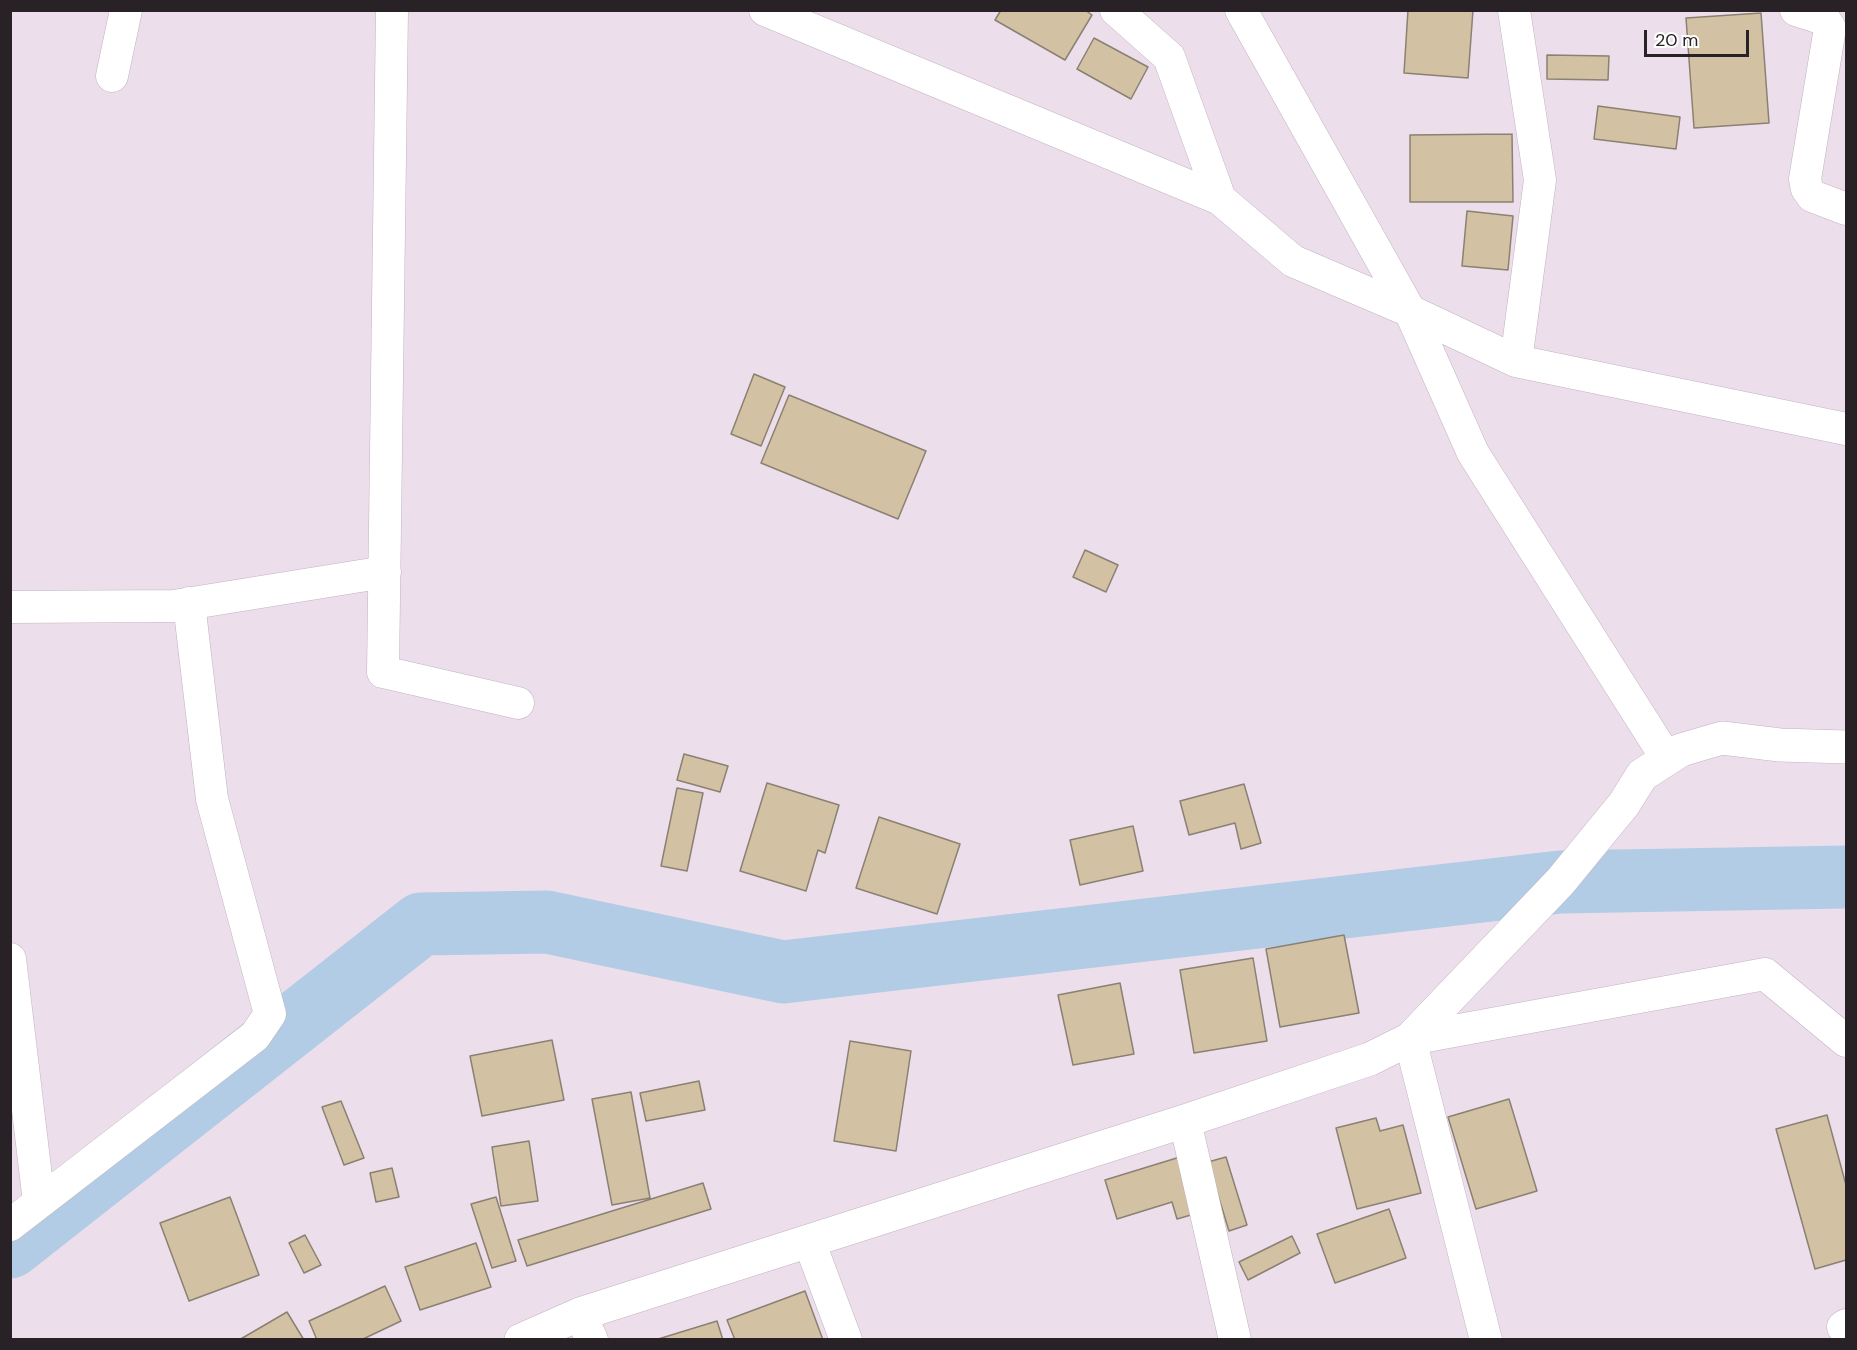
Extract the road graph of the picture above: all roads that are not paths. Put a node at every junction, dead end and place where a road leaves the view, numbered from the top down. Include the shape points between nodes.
1 (126, 10) edge
2 (392, 10) edge
3 (765, 10) edge
4 (1116, 10) edge
5 (1240, 10) edge
6 (1514, 10) edge
7 (1817, 14) edge
8 (112, 76) dead end
9 (1220, 199) junction
10 (1846, 209) edge
11 (1410, 311) junction
12 (1516, 361) junction
13 (1846, 429) edge
14 (384, 572) junction
15 (189, 603) junction
16 (10, 607) edge
17 (518, 703) dead end
18 (1846, 747) edge
19 (1667, 759) junction
20 (10, 958) edge
21 (1410, 1039) junction
22 (1846, 1041) edge
23 (1185, 1121) junction
24 (39, 1202) junction
25 (10, 1225) edge
26 (809, 1241) junction
27 (586, 1327) edge
28 (521, 1340) edge
29 (846, 1340) edge
30 (1235, 1340) edge
31 (1486, 1340) edge

1 - 8 street
2 - 14 street
3 - 9 street
4 - 9 street via 1169,57
5 - 11 street
6 - 12 street via 1540,180
7 - 10 street via 1830,28 1830,39 1805,180 1812,196
9 - 11 street via 1293,261
11 - 12 street
11 - 19 street via 1473,453
12 - 13 street
14 - 15 street
14 - 17 street via 383,672
15 - 16 street
15 - 24 street via 212,799 270,1014 255,1036
18 - 19 street via 1722,738 1681,750
19 - 21 street via 1642,775 1624,804 1560,882
20 - 24 street
21 - 22 street via 1765,974
21 - 23 street via 1370,1059
21 - 31 street
23 - 26 street
23 - 30 street
24 - 25 street
26 - 27 street
26 - 29 street
27 - 28 street

